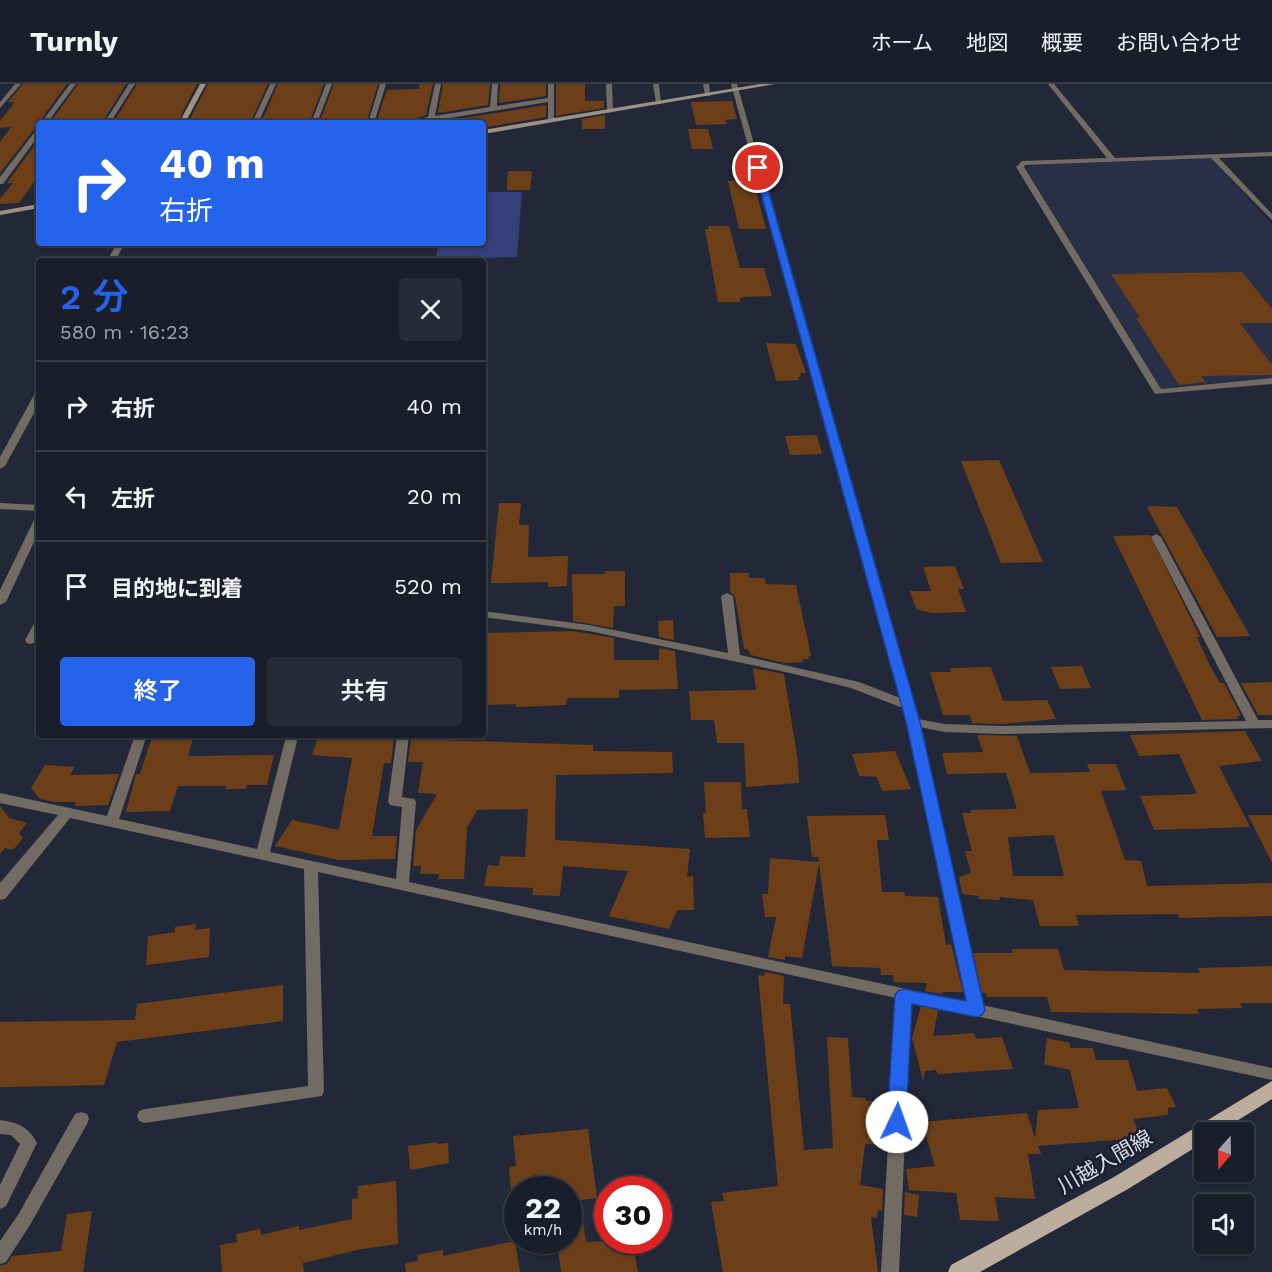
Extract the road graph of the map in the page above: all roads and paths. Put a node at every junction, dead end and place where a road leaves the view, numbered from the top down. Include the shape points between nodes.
1 (18, 84) edge
2 (73, 84) edge
3 (132, 84) edge
4 (202, 84) edge
5 (273, 84) edge
6 (329, 84) edge
7 (383, 84) edge
8 (438, 84) edge
9 (495, 84) edge
10 (551, 84) edge
11 (609, 84) edge
12 (656, 84) edge
13 (706, 84) edge
14 (772, 84) edge
15 (1051, 84) edge
16 (735, 87) edge
17 (708, 94) junction
18 (551, 99) junction
19 (659, 103) junction
20 (0, 106) edge
21 (492, 109) junction
22 (610, 111) junction
23 (431, 119) junction
24 (46, 120) edge
25 (109, 120) edge
26 (184, 120) edge
27 (256, 120) edge
28 (315, 120) edge
29 (372, 120) edge
30 (425, 120) edge
31 (551, 120) junction
32 (486, 131) edge
33 (36, 136) edge
34 (1272, 154) edge
35 (1214, 156) junction
36 (1112, 159) junction
37 (0, 182) edge
38 (36, 207) edge
39 (0, 213) edge
40 (1272, 218) edge
41 (1272, 381) edge
42 (36, 400) edge
43 (0, 466) edge
44 (0, 506) edge
45 (36, 508) edge
46 (36, 525) edge
47 (1156, 537) dead end
48 (727, 596) dead end
49 (0, 602) edge
50 (486, 614) edge
51 (36, 630) edge
52 (31, 640) dead end
53 (734, 658) junction
54 (906, 705) junction
55 (913, 722) junction
56 (1254, 724) junction
57 (1272, 724) edge
58 (140, 738) edge
59 (292, 738) edge
60 (403, 738) edge
61 (0, 798) edge
62 (66, 813) junction
63 (111, 823) junction
64 (262, 855) junction
65 (311, 865) junction
66 (402, 886) junction
67 (0, 895) edge
68 (904, 995) junction
69 (976, 1010) junction
70 (1272, 1074) edge
71 (1272, 1089) edge
72 (145, 1116) dead end
73 (81, 1119) dead end
74 (0, 1126) edge
75 (0, 1201) edge
76 (0, 1256) edge
77 (890, 1272) edge
78 (959, 1272) edge

1 - 20 street
2 - 24 street
3 - 25 street
4 - 26 street
5 - 27 street
6 - 28 street
7 - 29 street
8 - 23 street
9 - 21 street
10 - 18 street
11 - 22 street
12 - 19 street
13 - 17 street
14 - 16 street
15 - 36 street
16 - 17 street
16 - 54 street
17 - 19 street
18 - 21 street
18 - 31 street
19 - 22 street
21 - 23 street
22 - 31 street
23 - 30 street
31 - 32 street
33 - 37 street
34 - 35 street
35 - 36 street
35 - 40 street
36 - 41 street via 1022,163 1020,167 1158,392
38 - 39 street
42 - 43 street
44 - 45 street
46 - 49 street
47 - 56 street
48 - 53 street
50 - 53 street via 589,628
51 - 52 street
53 - 54 street via 848,683
54 - 55 street
55 - 56 street via 944,728 1002,730
55 - 69 street
56 - 57 street
58 - 63 street
59 - 64 street
60 - 66 street via 395,802 409,802
61 - 62 street
62 - 63 street
62 - 67 street
63 - 64 street
64 - 65 street
65 - 66 street
65 - 72 street via 316,1091
66 - 68 street
68 - 69 street
68 - 77 street
69 - 70 street
71 - 78 main road, 川越入間線 via 1121,1183
73 - 76 street
74 - 75 street via 15,1128 29,1143

